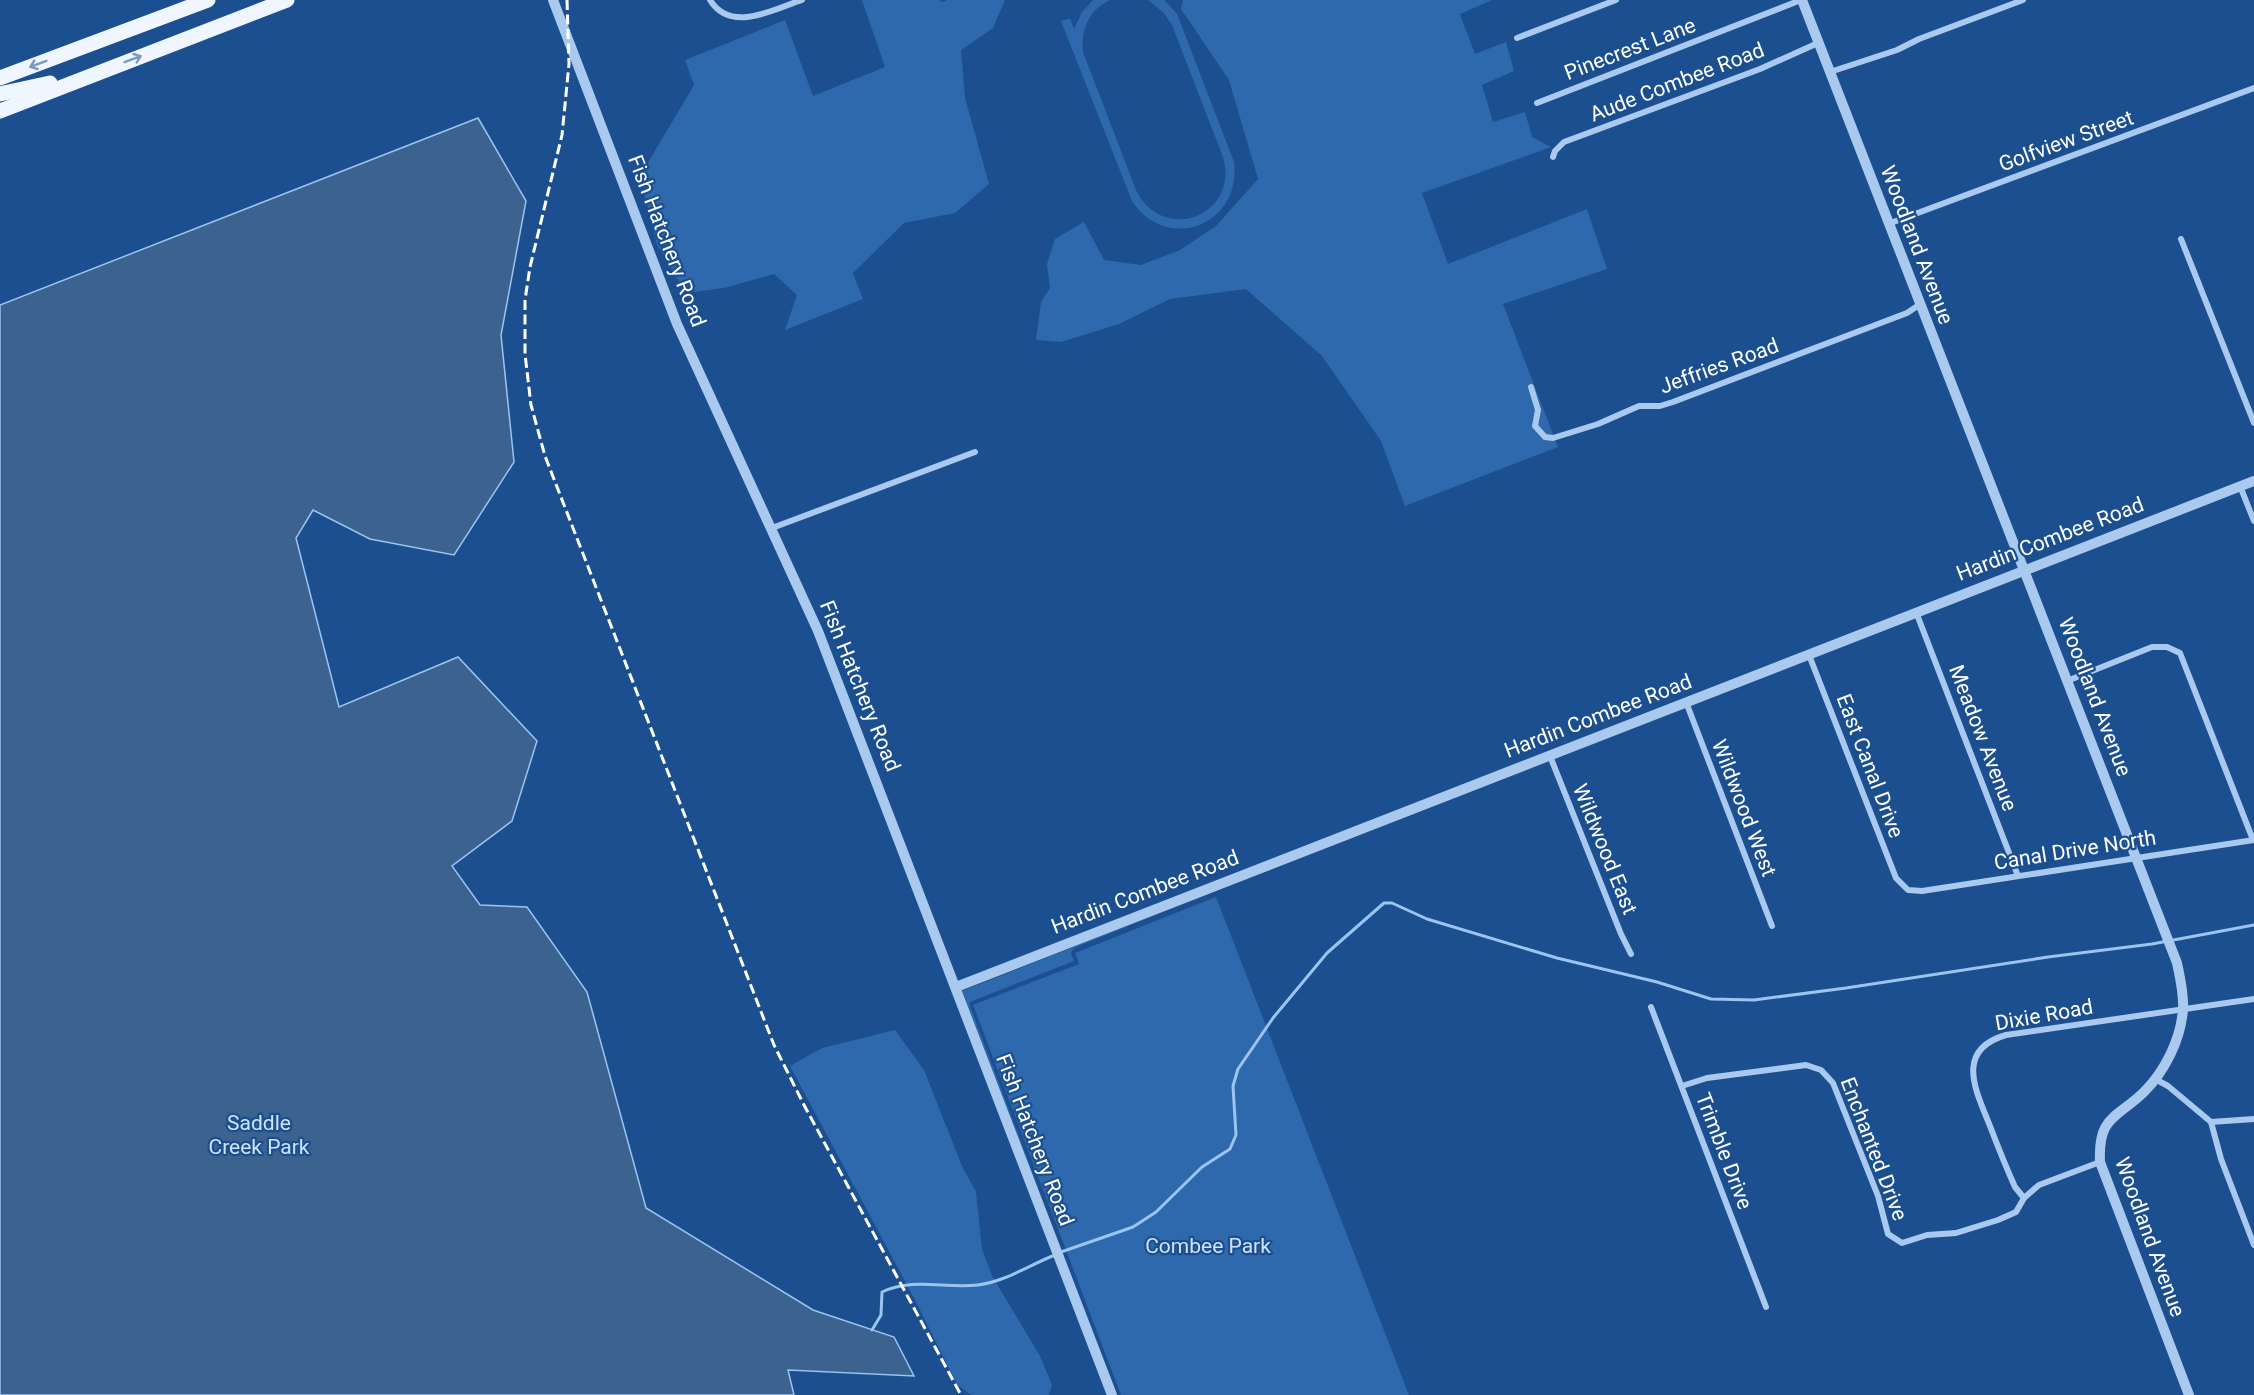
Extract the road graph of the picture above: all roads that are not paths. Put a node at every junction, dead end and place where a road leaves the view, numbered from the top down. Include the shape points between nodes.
1 (208, 0) edge
2 (287, 0) edge
3 (553, 0) edge
4 (710, 0) edge
5 (802, 0) edge
6 (1616, 0) edge
7 (1802, 0) edge
8 (2024, 0) edge
9 (1517, 38) dead end
10 (1818, 43) junction
11 (112, 67) junction
12 (1830, 72) junction
13 (0, 78) edge
14 (2254, 88) edge
15 (0, 94) edge
16 (1537, 103) dead end
17 (0, 111) edge
18 (1553, 156) dead end
19 (1888, 224) junction
20 (2181, 239) dead end
21 (1919, 304) junction
22 (1531, 387) dead end
23 (2254, 423) edge
24 (975, 452) dead end
25 (2254, 481) edge
26 (2240, 486) junction
27 (2254, 521) edge
28 (772, 528) junction
29 (2024, 570) junction
30 (1916, 612) junction
31 (1809, 655) junction
32 (2067, 681) junction
33 (1686, 702) junction
34 (1550, 756) junction
35 (2254, 840) edge
36 (2136, 858) junction
37 (2018, 876) junction
38 (1903, 886) joint
39 (1772, 926) dead end
40 (1631, 954) dead end
41 (956, 987) junction
42 (2254, 999) edge
43 (1651, 1007) dead end
44 (2183, 1009) junction
45 (2155, 1079) junction
46 (1682, 1086) junction
47 (2254, 1119) edge
48 (2211, 1122) junction
49 (2100, 1162) junction
50 (2024, 1198) junction
51 (2254, 1245) edge
52 (1766, 1307) dead end
53 (1112, 1395) edge
54 (2189, 1395) edge

1 -> 13 main road
11 -> 2 main road
3 - 28 street, Fish Hatchery Road via 677,324
4 - 5 street via 735,19
6 - 9 street
7 - 10 street, Woodland Avenue
7 - 16 street, Pinecrest Lane
8 - 12 street
10 - 12 street, Woodland Avenue
10 - 18 street, Aude Combee Road via 1760,69 1564,142
11 - 15 main road
11 - 17 main road
12 - 19 street, Woodland Avenue
14 - 19 street, Golfview Street
19 - 21 street, Woodland Avenue
20 - 23 street
21 - 22 street, Jeffries Road via 1906,313 1673,402 1639,406 1553,438 1545,437 1535,426 1538,410
21 - 29 street, Woodland Avenue
24 - 28 street
25 - 26 street, Hardin Combee Road
26 - 27 street
26 - 29 street, Hardin Combee Road
28 - 41 street, Fish Hatchery Road via 818,631
29 - 30 street, Hardin Combee Road
29 - 32 street, Woodland Avenue
30 - 31 street, Hardin Combee Road
30 - 37 street, Meadow Avenue
31 - 33 street, Hardin Combee Road
31 - 38 street, East Canal Drive via 1896,878
32 - 35 street via 2152,647 2168,647 2180,653
32 - 36 street, Woodland Avenue
33 - 34 street, Hardin Combee Road
33 - 39 street, Wildwood West
34 - 40 street, Wildwood East
34 - 41 street, Hardin Combee Road
35 - 36 street, Canal Drive North
36 - 37 street, Canal Drive North
36 - 44 street, Woodland Avenue via 2170,941 2181,979
37 - 38 street, Canal Drive North via 1914,892
41 - 53 street, Fish Hatchery Road
42 - 44 street, Dixie Road
43 - 46 street, Trimble Drive
44 - 45 street, Woodland Avenue via 2172,1053
44 - 50 street, Dixie Road via 2006,1035 1980,1049 1973,1066 1974,1086 2014,1187
45 - 48 street
45 - 49 street, Woodland Avenue via 2108,1121 2101,1139
46 - 50 street, Enchanted Drive via 1707,1078 1806,1065 1821,1070 1833,1083 1878,1196 1888,1234 1902,1243 1998,1220 2016,1212
46 - 52 street, Trimble Drive
47 - 48 street
48 - 51 street
49 - 50 street via 2039,1185
49 - 54 street, Woodland Avenue

